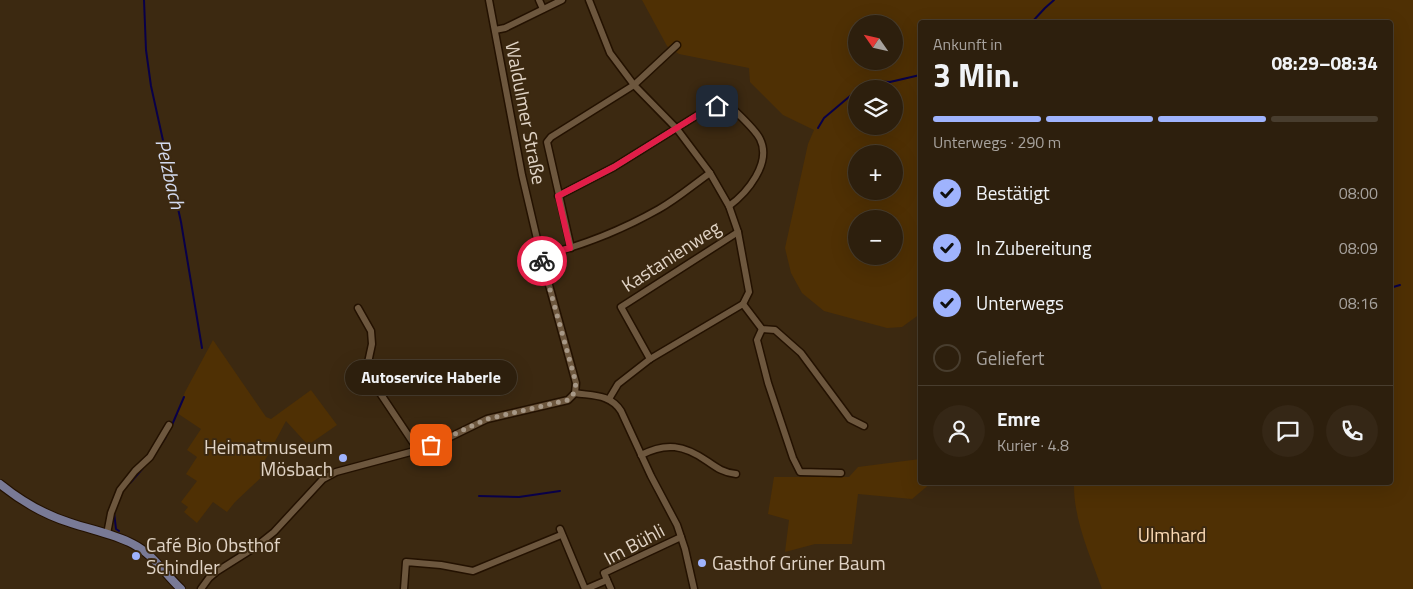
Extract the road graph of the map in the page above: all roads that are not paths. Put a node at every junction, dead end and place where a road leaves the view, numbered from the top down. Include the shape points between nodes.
1 (489, 0) edge
2 (539, 0) edge
3 (562, 0) edge
4 (589, 0) edge
5 (543, 9) junction
6 (494, 30) junction
7 (677, 45) dead end
8 (634, 85) junction
9 (677, 129) junction
10 (710, 173) junction
11 (558, 196) junction
12 (729, 206) junction
13 (738, 232) junction
14 (570, 248) junction
15 (541, 256) junction
16 (743, 304) junction
17 (358, 308) dead end
18 (762, 329) junction
19 (650, 359) junction
20 (574, 393) junction
21 (609, 399) junction
22 (169, 425) dead end
23 (864, 426) dead end
24 (418, 450) junction
25 (641, 455) junction
26 (841, 473) dead end
27 (736, 474) dead end
28 (0, 484) edge
29 (107, 534) junction
30 (681, 537) junction
31 (607, 580) junction
32 (181, 589) edge
33 (201, 589) edge
34 (404, 589) edge
35 (586, 589) edge
36 (611, 589) edge
37 (694, 589) edge

1 - 6 street, Waldulmer Straße
2 - 5 street
3 - 5 street
4 - 8 street via 610,53
5 - 6 street
6 - 15 street, Waldulmer Straße
7 - 8 street
8 - 9 street
8 - 11 street via 547,142
9 - 10 street
9 - 11 street
9 - 12 street via 704,111 717,106 731,106 760,138 761,160 755,177 746,192
10 - 12 street
10 - 14 street via 661,208
11 - 14 street
12 - 13 street
13 - 16 street via 749,292
13 - 19 street, Kastanienweg via 621,306
14 - 15 street
15 - 20 street, Waldulmer Straße via 576,383
16 - 18 street
16 - 19 street
17 - 24 street via 372,331 366,372
18 - 23 street via 775,330 801,353 850,419
18 - 26 street via 757,340 768,383 800,472
19 - 21 street via 618,384
20 - 21 street
20 - 24 street via 568,400 487,419
21 - 25 street via 620,411
22 - 29 street via 150,457 120,490
24 - 33 street via 336,472 323,479 274,532 216,572
25 - 27 street via 663,446 678,446 718,470
25 - 30 street
28 - 29 main road via 47,514
29 - 32 main road via 135,544 154,559
30 - 31 street, Im Bühli via 604,573
30 - 37 street
31 - 35 street, Im Bühli
31 - 36 street, Im Bühli
34 - 35 street via 406,562 473,571 560,532

